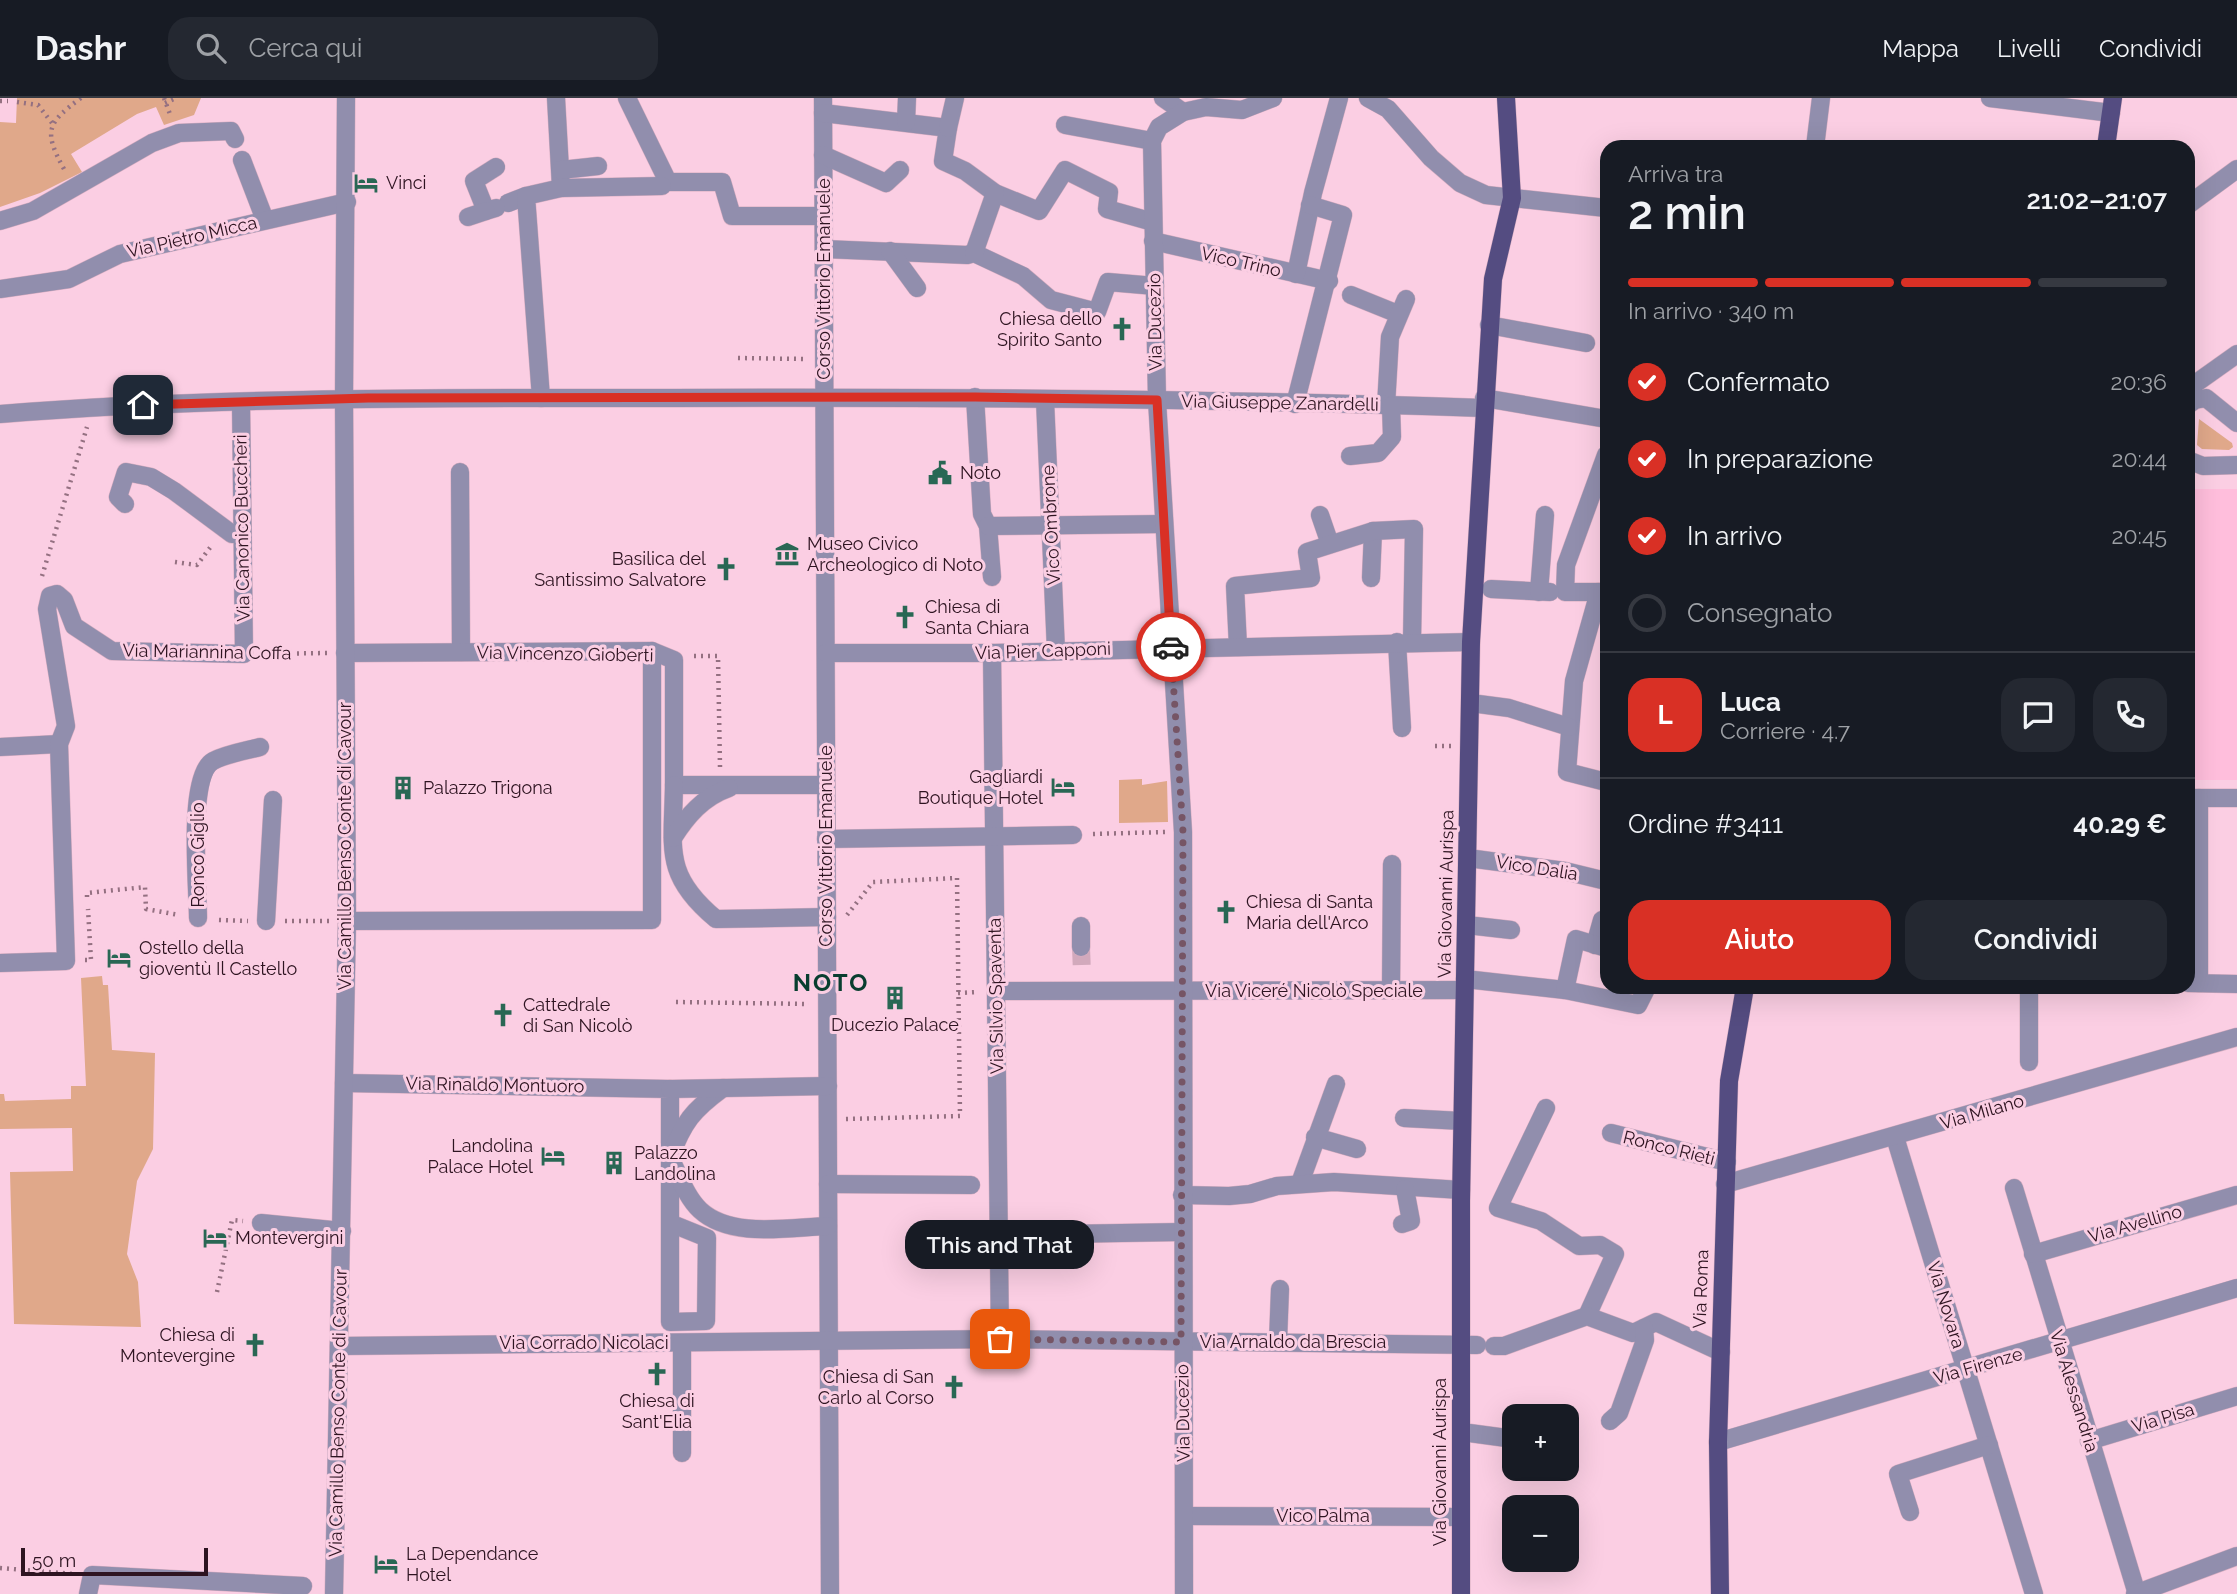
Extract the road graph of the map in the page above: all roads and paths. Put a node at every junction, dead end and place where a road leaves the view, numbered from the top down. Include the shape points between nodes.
1 (81, 98) edge
2 (176, 98) edge
3 (346, 98) edge
4 (556, 98) edge
5 (627, 98) edge
6 (907, 98) edge
7 (955, 98) edge
8 (1163, 98) edge
9 (1273, 98) edge
10 (1339, 98) edge
11 (1368, 98) edge
12 (1506, 98) edge
13 (1821, 98) edge
14 (1990, 98) edge
15 (0, 101) edge
16 (8, 101) dead end
17 (17, 102) dead end
18 (164, 103) dead end
19 (823, 106) edge
20 (2112, 106) edge
21 (1183, 112) junction
22 (906, 122) junction
23 (52, 123) junction
24 (1065, 125) dead end
25 (948, 128) junction
26 (235, 139) dead end
27 (1816, 140) edge
28 (2107, 140) edge
29 (1152, 141) junction
30 (823, 155) junction
31 (242, 160) dead end
32 (598, 166) dead end
33 (496, 167) dead end
34 (2237, 169) edge
35 (900, 170) dead end
36 (561, 179) junction
37 (662, 187) dead end
38 (75, 188) junction
39 (995, 192) junction
40 (526, 196) junction
41 (1511, 198) junction
42 (2195, 200) edge
43 (347, 202) junction
44 (1310, 205) junction
45 (497, 207) junction
46 (1600, 207) edge
47 (468, 216) dead end
48 (823, 216) junction
49 (265, 220) junction
50 (0, 221) edge
51 (1153, 222) junction
52 (1153, 241) junction
53 (824, 248) junction
54 (890, 251) junction
55 (974, 253) junction
56 (1296, 274) junction
57 (1329, 281) junction
58 (1154, 286) junction
59 (917, 288) dead end
60 (0, 289) edge
61 (1351, 295) dead end
62 (1489, 325) junction
63 (1586, 343) dead end
64 (2237, 354) edge
65 (738, 358) dead end
66 (824, 359) junction
67 (2195, 390) edge
68 (2195, 396) edge
69 (824, 397) junction
70 (975, 397) junction
71 (541, 398) junction
72 (344, 399) junction
73 (1045, 400) junction
74 (1157, 400) junction
75 (241, 402) junction
76 (1484, 403) junction
77 (1296, 404) junction
78 (94, 406) junction
79 (1388, 406) junction
80 (0, 414) edge
81 (1600, 418) edge
82 (2237, 423) edge
83 (1350, 456) dead end
84 (2195, 463) edge
85 (2237, 465) edge
86 (460, 472) dead end
87 (1600, 472) edge
88 (125, 504) dead end
89 (1545, 514) dead end
90 (1320, 515) dead end
91 (1164, 524) junction
92 (988, 526) junction
93 (1051, 526) junction
94 (228, 530) joint
95 (1373, 531) junction
96 (1330, 544) junction
97 (175, 562) dead end
98 (992, 577) dead end
99 (1371, 578) dead end
100 (1491, 589) dead end
101 (1551, 592) junction
102 (1600, 592) edge
103 (50, 596) junction
104 (1600, 601) edge
105 (1405, 641) junction
106 (1471, 642) junction
107 (1171, 647) junction
108 (1238, 647) junction
109 (652, 651) junction
110 (1056, 651) junction
111 (461, 652) junction
112 (345, 653) junction
113 (825, 653) junction
114 (992, 653) junction
115 (244, 654) junction
116 (674, 670) junction
117 (1471, 703) junction
118 (1569, 727) junction
119 (1402, 728) dead end
120 (720, 746) dead end
121 (0, 747) edge
122 (260, 747) dead end
123 (55, 749) junction
124 (1600, 780) edge
125 (674, 785) junction
126 (738, 785) junction
127 (826, 785) junction
128 (2195, 798) edge
129 (2237, 798) edge
130 (273, 800) dead end
131 (1183, 832) junction
132 (1073, 835) joint
133 (994, 837) junction
134 (673, 838) junction
135 (826, 839) junction
136 (1468, 858) junction
137 (1391, 864) dead end
138 (1600, 880) edge
139 (827, 917) junction
140 (198, 918) dead end
141 (266, 921) dead end
142 (347, 921) junction
143 (1467, 925) junction
144 (1081, 926) dead end
145 (1511, 930) dead end
146 (1600, 946) edge
147 (1081, 947) tunnel mouth
148 (0, 963) edge
149 (2195, 984) edge
150 (2237, 984) edge
151 (1465, 985) junction
152 (1391, 990) junction
153 (1565, 990) junction
154 (989, 991) junction
155 (1184, 991) junction
156 (958, 993) junction
157 (1644, 994) edge
158 (1744, 994) edge
159 (2029, 994) edge
160 (676, 1002) dead end
161 (827, 1004) junction
162 (2237, 1037) edge
163 (2029, 1062) dead end
164 (344, 1083) junction
165 (1336, 1084) dead end
166 (828, 1086) junction
167 (723, 1088) junction
168 (670, 1089) junction
169 (1546, 1108) dead end
170 (1404, 1118) dead end
171 (828, 1119) junction
172 (1462, 1121) junction
173 (1611, 1133) dead end
174 (1315, 1137) junction
175 (1895, 1137) junction
176 (1357, 1149) dead end
177 (670, 1158) junction
178 (1727, 1162) junction
179 (1300, 1183) junction
180 (828, 1184) junction
181 (1725, 1184) junction
182 (971, 1185) dead end
183 (2014, 1188) dead end
184 (1405, 1189) junction
185 (1461, 1190) junction
186 (1182, 1195) junction
187 (2237, 1195) edge
188 (261, 1223) joint
189 (670, 1223) junction
190 (1402, 1224) dead end
191 (828, 1226) junction
192 (342, 1231) junction
193 (1182, 1232) junction
194 (999, 1235) junction
195 (2033, 1254) junction
196 (2237, 1288) edge
197 (1280, 1289) dead end
198 (217, 1292) dead end
199 (1587, 1317) junction
200 (1644, 1328) junction
201 (1000, 1339) junction
202 (829, 1342) junction
203 (1181, 1342) junction
204 (1278, 1342) junction
205 (682, 1343) junction
206 (2059, 1343) junction
207 (1478, 1344) junction
208 (339, 1346) junction
209 (1721, 1352) junction
210 (1966, 1370) junction
211 (2237, 1396) edge
212 (1610, 1421) dead end
213 (1462, 1432) junction
214 (1502, 1437) edge
215 (1718, 1441) junction
216 (2090, 1441) junction
217 (1989, 1445) junction
218 (682, 1453) dead end
219 (1910, 1512) dead end
220 (1185, 1516) junction
221 (1460, 1517) junction
222 (2235, 1562) edge
223 (0, 1569) edge
224 (92, 1575) junction
225 (139, 1586) edge
226 (303, 1586) dead end
227 (88, 1594) edge
228 (334, 1594) edge
229 (349, 1594) edge
230 (830, 1594) edge
231 (1184, 1594) edge
232 (1461, 1594) edge
233 (1720, 1594) edge
234 (2034, 1594) edge
235 (2136, 1594) edge

1 - 23 path
2 - 18 path
3 - 43 street, Via Camillo Benso Conte di Cavour
4 - 36 street
5 - 48 street via 668,182 722,182 732,216
6 - 22 street
7 - 25 street
8 - 21 street
9 - 21 street via 1242,110 1206,107
10 - 44 street
11 - 41 street via 1388,109 1460,183 1486,195
12 - 41 main road, Via Giovanni Aurispa
13 - 27 street
14 - 20 street
15 - 16 path
17 - 23 path via 38,105
19 - 22 street
19 - 30 street, Corso Vittorio Emanuele
20 - 28 main road
21 - 29 street via 1159,127
22 - 25 street
23 - 38 path via 50,142
24 - 29 street
25 - 39 street via 943,161
26 - 38 street via 232,131 179,133 152,143
29 - 51 street, Via Ducezio
30 - 35 street via 886,183
30 - 48 street, Corso Vittorio Emanuele
31 - 49 street
32 - 36 street
33 - 45 street via 474,181
34 - 42 street
36 - 37 street
36 - 40 street
38 - 50 street via 33,211
39 - 51 street via 1039,211 1065,170 1108,192 1107,209
39 - 55 street
40 - 45 street
40 - 71 street
41 - 46 street
41 - 62 main road, Via Giovanni Aurispa via 1493,279
43 - 49 street, Via Pietro Micca
43 - 72 street, Via Camillo Benso Conte di Cavour
44 - 56 street
44 - 57 street via 1343,215
45 - 47 street
48 - 53 street, Corso Vittorio Emanuele
49 - 60 street, Via Pietro Micca via 120,254 69,279
51 - 52 street, Via Ducezio
52 - 56 street, Vico Trino
52 - 58 street, Via Ducezio
53 - 54 street
53 - 66 street, Corso Vittorio Emanuele
54 - 55 street
54 - 59 street
55 - 58 street via 1023,276 1051,300 1097,312 1108,282
56 - 57 street, Vico Trino
57 - 77 street
58 - 74 street, Via Ducezio
61 - 79 street via 1402,306 1390,337
62 - 63 street
62 - 76 main road, Via Giovanni Aurispa
64 - 67 street
65 - 66 path
66 - 69 street, Corso Vittorio Emanuele
68 - 82 street via 2206,398
69 - 70 street, Via Giuseppe Zanardelli
69 - 71 street, Via Giuseppe Zanardelli
69 - 113 street, Corso Vittorio Emanuele
70 - 73 street, Via Giuseppe Zanardelli
70 - 92 street via 982,514
71 - 72 street, Via Giuseppe Zanardelli
72 - 75 street, Via Giuseppe Zanardelli
72 - 112 street, Via Camillo Benso Conte di Cavour
73 - 74 street, Via Giuseppe Zanardelli
73 - 93 street, Vico Ombrone
74 - 77 street, Via Giuseppe Zanardelli
74 - 91 street, Via Ducezio
75 - 78 street, Via Giuseppe Zanardelli
75 - 115 street, Via Canonico Buccheri
76 - 79 street, Via Giuseppe Zanardelli
76 - 81 street, Via Giuseppe Zanardelli
76 - 106 main road, Via Giovanni Aurispa
77 - 79 street, Via Giuseppe Zanardelli
78 - 80 street, Via Giuseppe Zanardelli
78 - 103 path via 42,578
79 - 83 street via 1392,437 1377,453
84 - 85 street
86 - 111 street
87 - 101 street via 1566,565
88 - 94 street via 118,498 126,472 151,477
89 - 101 street
90 - 96 street
91 - 93 street
91 - 107 street, Via Ducezio
92 - 93 street
92 - 98 street
93 - 110 street, Vico Ombrone
94 - 97 path via 197,565
95 - 96 street
95 - 99 street
95 - 105 street via 1414,529
96 - 108 street via 1307,552 1311,578 1235,586
100 - 101 street
101 - 102 street
103 - 115 street, Via Mariannina Coffa via 57,594 65,600 74,626 112,651
103 - 123 street via 47,609 66,726
104 - 118 street via 1574,681
105 - 106 street, Via Pier Capponi
105 - 108 street, Via Pier Capponi
105 - 119 street
106 - 117 main road, Via Giovanni Aurispa
107 - 108 street, Via Pier Capponi
107 - 110 street, Via Pier Capponi
107 - 131 street, Via Ducezio
109 - 111 street, Via Vincenzo Gioberti
109 - 116 street, Via Vincenzo Gioberti via 674,660
109 - 142 street via 652,920
110 - 114 street, Via Pier Capponi
111 - 112 street, Via Vincenzo Gioberti
112 - 115 path, Via Mariannina Coffa
112 - 142 street, Via Camillo Benso Conte di Cavour
113 - 114 street, Via Pier Capponi
113 - 127 street, Corso Vittorio Emanuele
114 - 133 street, Via Silvio Spaventa
116 - 120 path via 690,669 689,656 718,656
116 - 125 street, Via Vincenzo Gioberti
117 - 118 street via 1509,708
117 - 136 main road, Via Giovanni Aurispa
118 - 124 street via 1567,772
121 - 123 street
122 - 140 street, Ronco Giglio via 212,761 201,773 197,796
123 - 148 street via 66,961
125 - 126 street
125 - 134 street, Via Vincenzo Gioberti
126 - 127 street
126 - 134 street via 705,801 686,817
127 - 135 street, Corso Vittorio Emanuele
128 - 129 street
130 - 141 street
131 - 132 path
131 - 155 street, Via Ducezio
132 - 133 street
133 - 135 street
133 - 154 street, Via Silvio Spaventa
134 - 139 street via 680,881 716,919
135 - 139 street, Corso Vittorio Emanuele
136 - 138 street, Vico Dalia
136 - 143 main road, Via Giovanni Aurispa
137 - 152 street
139 - 156 path via 848,915 873,882 957,878
139 - 161 street, Corso Vittorio Emanuele
142 - 164 street, Via Camillo Benso Conte di Cavour
143 - 145 street
143 - 151 main road, Via Giovanni Aurispa
144 - 147 street
146 - 153 street via 1576,939
149 - 150 street
151 - 152 street, Via Viceré Nicolò Speciale
151 - 153 street, Via Viceré Nicolò Speciale
151 - 172 main road, Via Giovanni Aurispa
152 - 155 street, Via Viceré Nicolò Speciale
153 - 157 street, Via Viceré Nicolò Speciale via 1638,1005
154 - 155 street, Via Viceré Nicolò Speciale via 1082,981
154 - 156 path
154 - 194 street, Via Silvio Spaventa
155 - 186 street, Via Ducezio
156 - 171 path via 960,1115
158 - 178 main road, Via Roma via 1729,1082
159 - 163 street
160 - 161 path
161 - 166 street, Corso Vittorio Emanuele
162 - 175 street, Via Milano
164 - 168 street, Via Rinaldo Montuoro
164 - 192 street, Via Camillo Benso Conte di Cavour
165 - 174 street
166 - 167 street
166 - 171 street, Corso Vittorio Emanuele
167 - 168 street, Via Rinaldo Montuoro
167 - 177 street via 686,1121
168 - 177 street
169 - 199 street via 1497,1208 1541,1221 1580,1247 1600,1245 1615,1254
170 - 172 street
171 - 180 street, Corso Vittorio Emanuele
172 - 185 main road, Via Giovanni Aurispa
173 - 178 street, Ronco Rieti
174 - 176 street
174 - 179 street
175 - 181 street, Via Milano
175 - 210 street, Via Novara
177 - 189 street
177 - 191 street via 690,1198 715,1220 738,1227
178 - 181 main road, Via Roma
179 - 184 street
179 - 186 street via 1250,1194
180 - 182 street
180 - 191 street, Corso Vittorio Emanuele
181 - 209 main road, Via Roma
183 - 195 street, Via Alessandria
184 - 185 street
184 - 190 street via 1410,1222
185 - 207 main road, Via Giovanni Aurispa
186 - 193 street, Via Ducezio
187 - 195 street, Via Avellino
188 - 192 street
188 - 198 path via 232,1220
189 - 189 street via 707,1238 706,1321 670,1322
191 - 202 street, Corso Vittorio Emanuele
192 - 208 street, Via Camillo Benso Conte di Cavour
193 - 194 street
193 - 203 street, Via Ducezio
194 - 201 street, Via Silvio Spaventa
195 - 206 street, Via Alessandria
196 - 206 street, Via Firenze
197 - 204 street
199 - 200 street via 1633,1333
199 - 207 street, Via Arnaldo da Brescia via 1504,1346
200 - 209 street via 1656,1322
200 - 212 street via 1645,1340 1619,1413
201 - 202 street, Via Arnaldo da Brescia
201 - 203 street, Via Arnaldo da Brescia
202 - 205 street, Via Corrado Nicolaci
202 - 230 street, Corso Vittorio Emanuele
203 - 204 street, Via Arnaldo da Brescia
203 - 220 street, Via Ducezio
204 - 207 street, Via Arnaldo da Brescia
205 - 208 street, Via Corrado Nicolaci
205 - 218 street
206 - 210 street, Via Firenze
206 - 216 street, Via Alessandria
207 - 213 main road, Via Giovanni Aurispa
208 - 228 street, Via Camillo Benso Conte di Cavour
209 - 215 main road, Via Roma
210 - 215 street, Via Firenze
210 - 217 street, Via Novara
211 - 216 street, Via Pisa
213 - 214 street
213 - 221 main road, Via Giovanni Aurispa
215 - 233 main road, Via Roma
216 - 235 street, Via Alessandria
217 - 219 street via 1898,1474
217 - 234 street, Via Novara
220 - 221 street, Vico Palma
220 - 231 street, Via Ducezio
221 - 232 main road, Via Giovanni Aurispa
222 - 235 street
223 - 224 path
224 - 225 street
224 - 227 street
225 - 226 street
228 - 229 street

